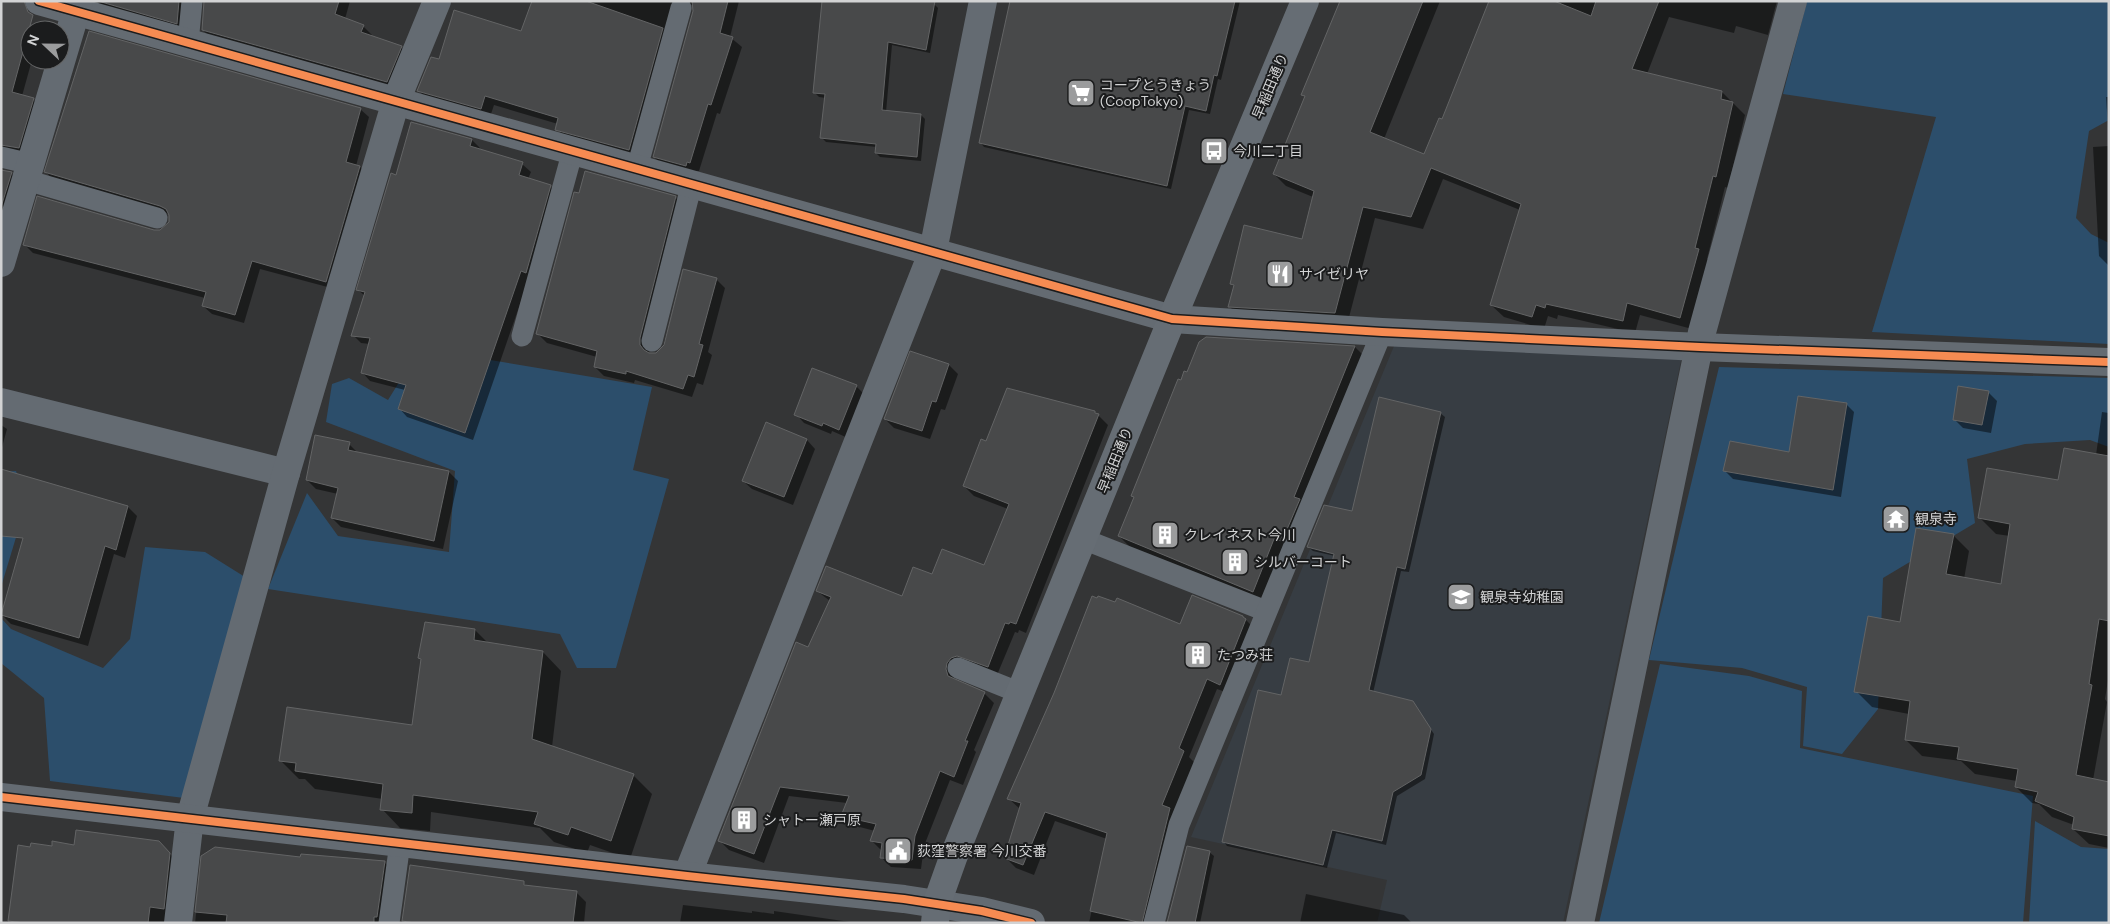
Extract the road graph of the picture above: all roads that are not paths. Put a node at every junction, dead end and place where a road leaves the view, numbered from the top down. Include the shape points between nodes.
1 (39, 1) edge
2 (192, 1) edge
3 (437, 1) edge
4 (983, 1) edge
5 (1305, 1) edge
6 (1793, 1) edge
7 (77, 6) edge
8 (681, 8) dead end
9 (188, 43) junction
10 (396, 101) junction
11 (573, 150) junction
12 (1, 157) edge
13 (637, 168) junction
14 (28, 172) junction
15 (692, 183) junction
16 (157, 218) dead end
17 (933, 251) junction
18 (1, 263) edge
19 (1172, 319) junction
20 (1382, 332) junction
21 (522, 336) dead end
22 (652, 341) dead end
23 (1700, 347) junction
24 (2109, 362) edge
25 (1, 402) edge
26 (286, 473) junction
27 (1083, 539) junction
28 (1266, 611) junction
29 (958, 668) dead end
30 (1020, 693) junction
31 (1, 797) edge
32 (190, 818) junction
33 (400, 843) junction
34 (687, 876) junction
35 (936, 913) edge
36 (178, 923) edge
37 (389, 923) edge
38 (1031, 923) edge
39 (1154, 923) edge
40 (1580, 923) edge

1 - 7 street
2 - 9 lane
3 - 10 street
4 - 17 street
5 - 19 main road, 早稲田通り
6 - 23 street
7 - 9 street
7 - 14 street
8 - 13 lane
9 - 10 street
10 - 11 street
10 - 26 street
11 - 13 street
11 - 21 lane
12 - 14 lane
13 - 15 street
14 - 16 lane
14 - 18 street
15 - 17 street
15 - 22 lane
17 - 19 street
17 - 34 street
19 - 20 street
19 - 27 main road, 早稲田通り
20 - 23 street
20 - 28 lane
23 - 24 street
23 - 40 street
25 - 26 street
26 - 32 street
27 - 28 lane
27 - 30 main road, 早稲田通り
28 - 39 lane via 1179,825
29 - 30 lane
30 - 35 main road, 早稲田通り via 957,849
31 - 32 street
32 - 33 street
32 - 36 street
33 - 34 street
33 - 37 lane
34 - 35 street
35 - 38 street

